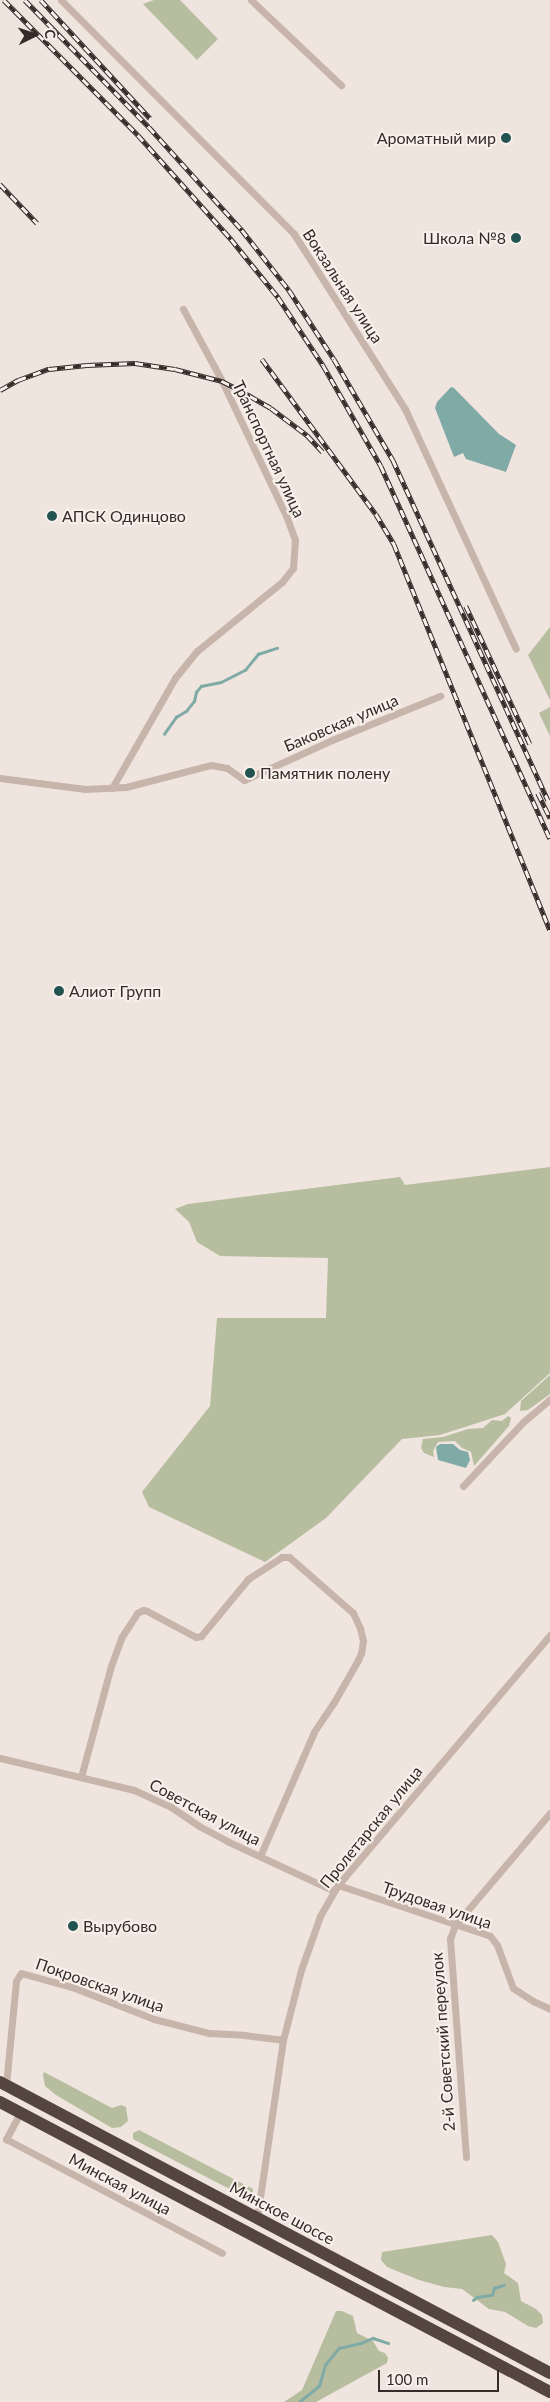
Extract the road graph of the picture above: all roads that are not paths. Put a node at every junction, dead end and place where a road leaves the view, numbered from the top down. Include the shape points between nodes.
1 (61, 0) edge
2 (250, 0) edge
3 (341, 85) dead end
4 (183, 309) dead end
5 (516, 649) dead end
6 (440, 696) dead end
7 (0, 778) edge
8 (112, 788) junction
9 (550, 1399) edge
10 (463, 1486) dead end
11 (550, 1635) edge
12 (0, 1758) edge
13 (81, 1777) junction
14 (550, 1813) edge
15 (260, 1856) junction
16 (336, 1888) junction
17 (455, 1925) junction
18 (550, 2008) edge
19 (283, 2040) junction
20 (3, 2084) edge
21 (0, 2102) edge
22 (20, 2113) junction
23 (466, 2157) dead end
24 (257, 2218) junction
25 (222, 2253) dead end
26 (550, 2373) edge
27 (550, 2392) edge

1 - 5 street, Вокзальная улица via 294,234 405,409
2 - 3 street
4 - 8 street, Транспортная улица via 222,381 288,518 295,540 293,568 282,582 197,651 175,678
6 - 8 street, Баковская улица via 332,740 248,780 241,779 227,768 211,765
7 - 8 street via 66,787
9 - 10 street via 516,1428
11 - 16 street, Пролетарская улица
12 - 13 street, Советская улица
13 - 15 street, Советская улица via 134,1790 172,1807 199,1826
13 - 15 street via 111,1666 121,1638 137,1613 147,1611 196,1637 201,1636 248,1579 282,1557 289,1558 353,1613 363,1641 358,1660 314,1732
14 - 17 street
15 - 16 street, Советская улица
16 - 17 street, Трудовая улица
16 - 19 street, Пролетарская улица via 320,1916 307,1950
17 - 18 street, Трудовая улица via 490,1936 497,1945 513,1988
17 - 23 street, 2-й Советский переулок via 450,1953
19 - 20 street, Покровская улица via 209,2033 154,2019 72,1987 21,1973 16,1981
19 - 24 street, Пролетарская улица
20 - 24 highway, Минское шоссе
21 - 22 highway, Минское шоссе
22 - 25 street, Минская улица via 6,2139
22 - 27 highway, Минское шоссе
24 - 26 highway, Минское шоссе

